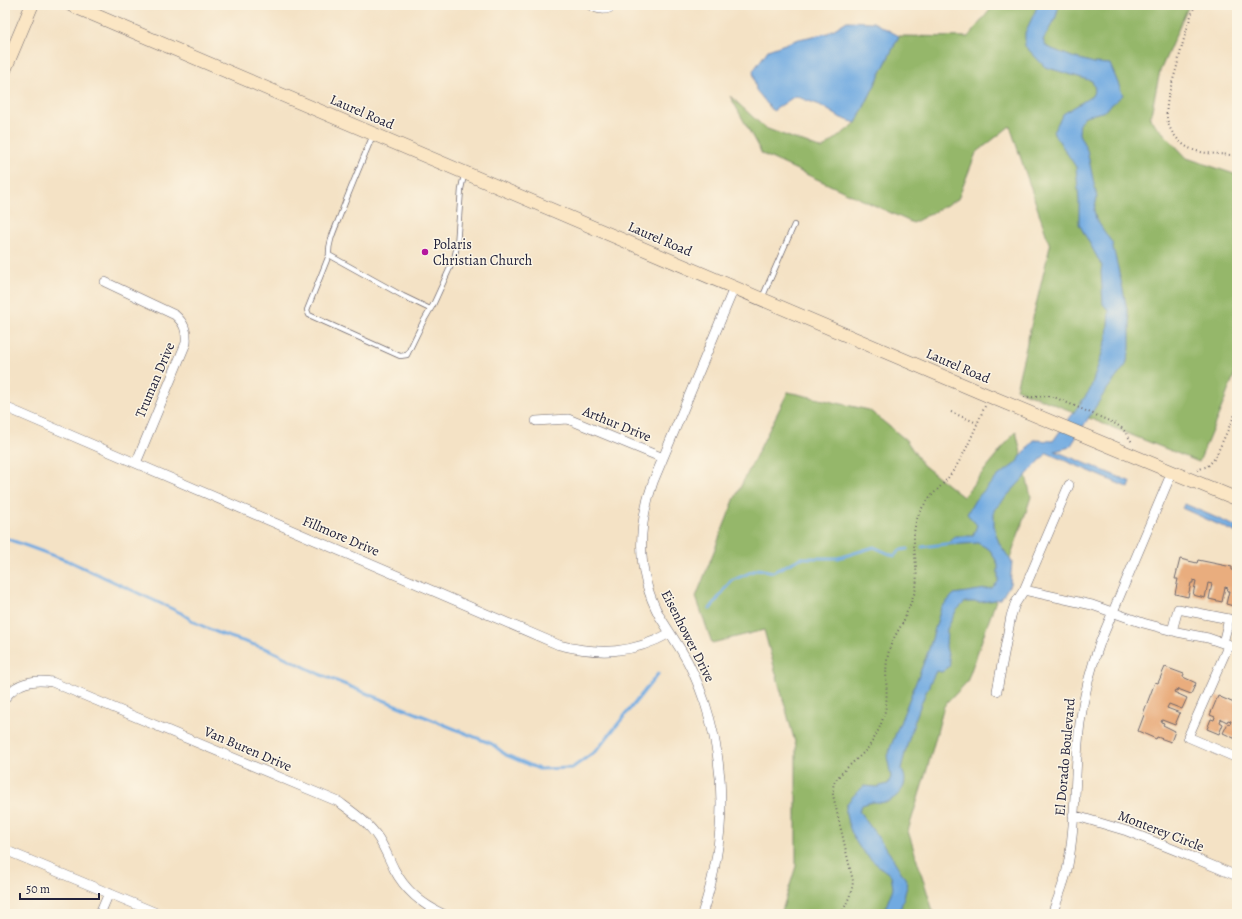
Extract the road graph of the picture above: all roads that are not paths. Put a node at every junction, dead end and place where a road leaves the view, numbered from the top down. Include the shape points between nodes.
1 (32, 5) edge
2 (71, 5) edge
3 (590, 5) edge
4 (614, 5) edge
5 (5, 69) edge
6 (373, 134) junction
7 (465, 173) junction
8 (794, 225) dead end
9 (329, 255) junction
10 (105, 282) dead end
11 (734, 288) junction
12 (762, 300) junction
13 (430, 309) junction
14 (5, 406) edge
15 (536, 421) dead end
16 (663, 458) junction
17 (136, 463) junction
18 (1172, 472) junction
19 (1069, 486) dead end
20 (1237, 500) edge
21 (1024, 590) junction
22 (1113, 612) junction
23 (1172, 631) junction
24 (670, 633) junction
25 (1225, 643) junction
26 (1237, 648) edge
27 (997, 691) dead end
28 (5, 698) edge
29 (1237, 758) edge
30 (1073, 815) junction
31 (5, 850) edge
32 (1237, 876) edge
33 (109, 893) junction
34 (100, 914) edge
35 (159, 914) edge
36 (443, 914) edge
37 (702, 914) edge
38 (1052, 914) edge

1 - 5 street
2 - 6 street, Laurel Road
3 - 4 street via 600,10
6 - 7 street, Laurel Road
6 - 9 lane via 330,241
7 - 11 street, Laurel Road
7 - 13 lane via 454,259
8 - 12 lane
9 - 13 lane
9 - 13 lane via 307,310 309,315 403,356 407,355
10 - 17 street, Truman Drive via 175,315 185,326 187,334 186,342
11 - 12 street, Laurel Road
11 - 16 street, Eisenhower Drive
12 - 18 street, Laurel Road
14 - 17 street, Fillmore Drive
15 - 16 street, Arthur Drive via 568,419
16 - 24 street, Eisenhower Drive via 647,500 641,537 642,558 652,600
17 - 24 street, Fillmore Drive via 558,645 610,652 646,644
18 - 20 street, Laurel Road
18 - 22 street, El Dorado Boulevard
19 - 21 street
21 - 22 street
21 - 27 street via 1014,604
22 - 23 street
22 - 30 street, El Dorado Boulevard via 1093,661 1084,696
23 - 25 street
23 - 25 street via 1178,609 1229,619
24 - 37 street, Eisenhower Drive via 694,676 712,728 718,755 722,810 720,837 710,891
25 - 26 street
25 - 29 street via 1226,651 1188,736
28 - 36 street, Van Buren Drive via 25,683 41,680 52,682 339,802 368,825 403,884 426,905
30 - 32 street, Monterey Circle via 1127,831
30 - 38 street, El Dorado Boulevard via 1068,865
31 - 33 street
33 - 34 street
33 - 35 street

